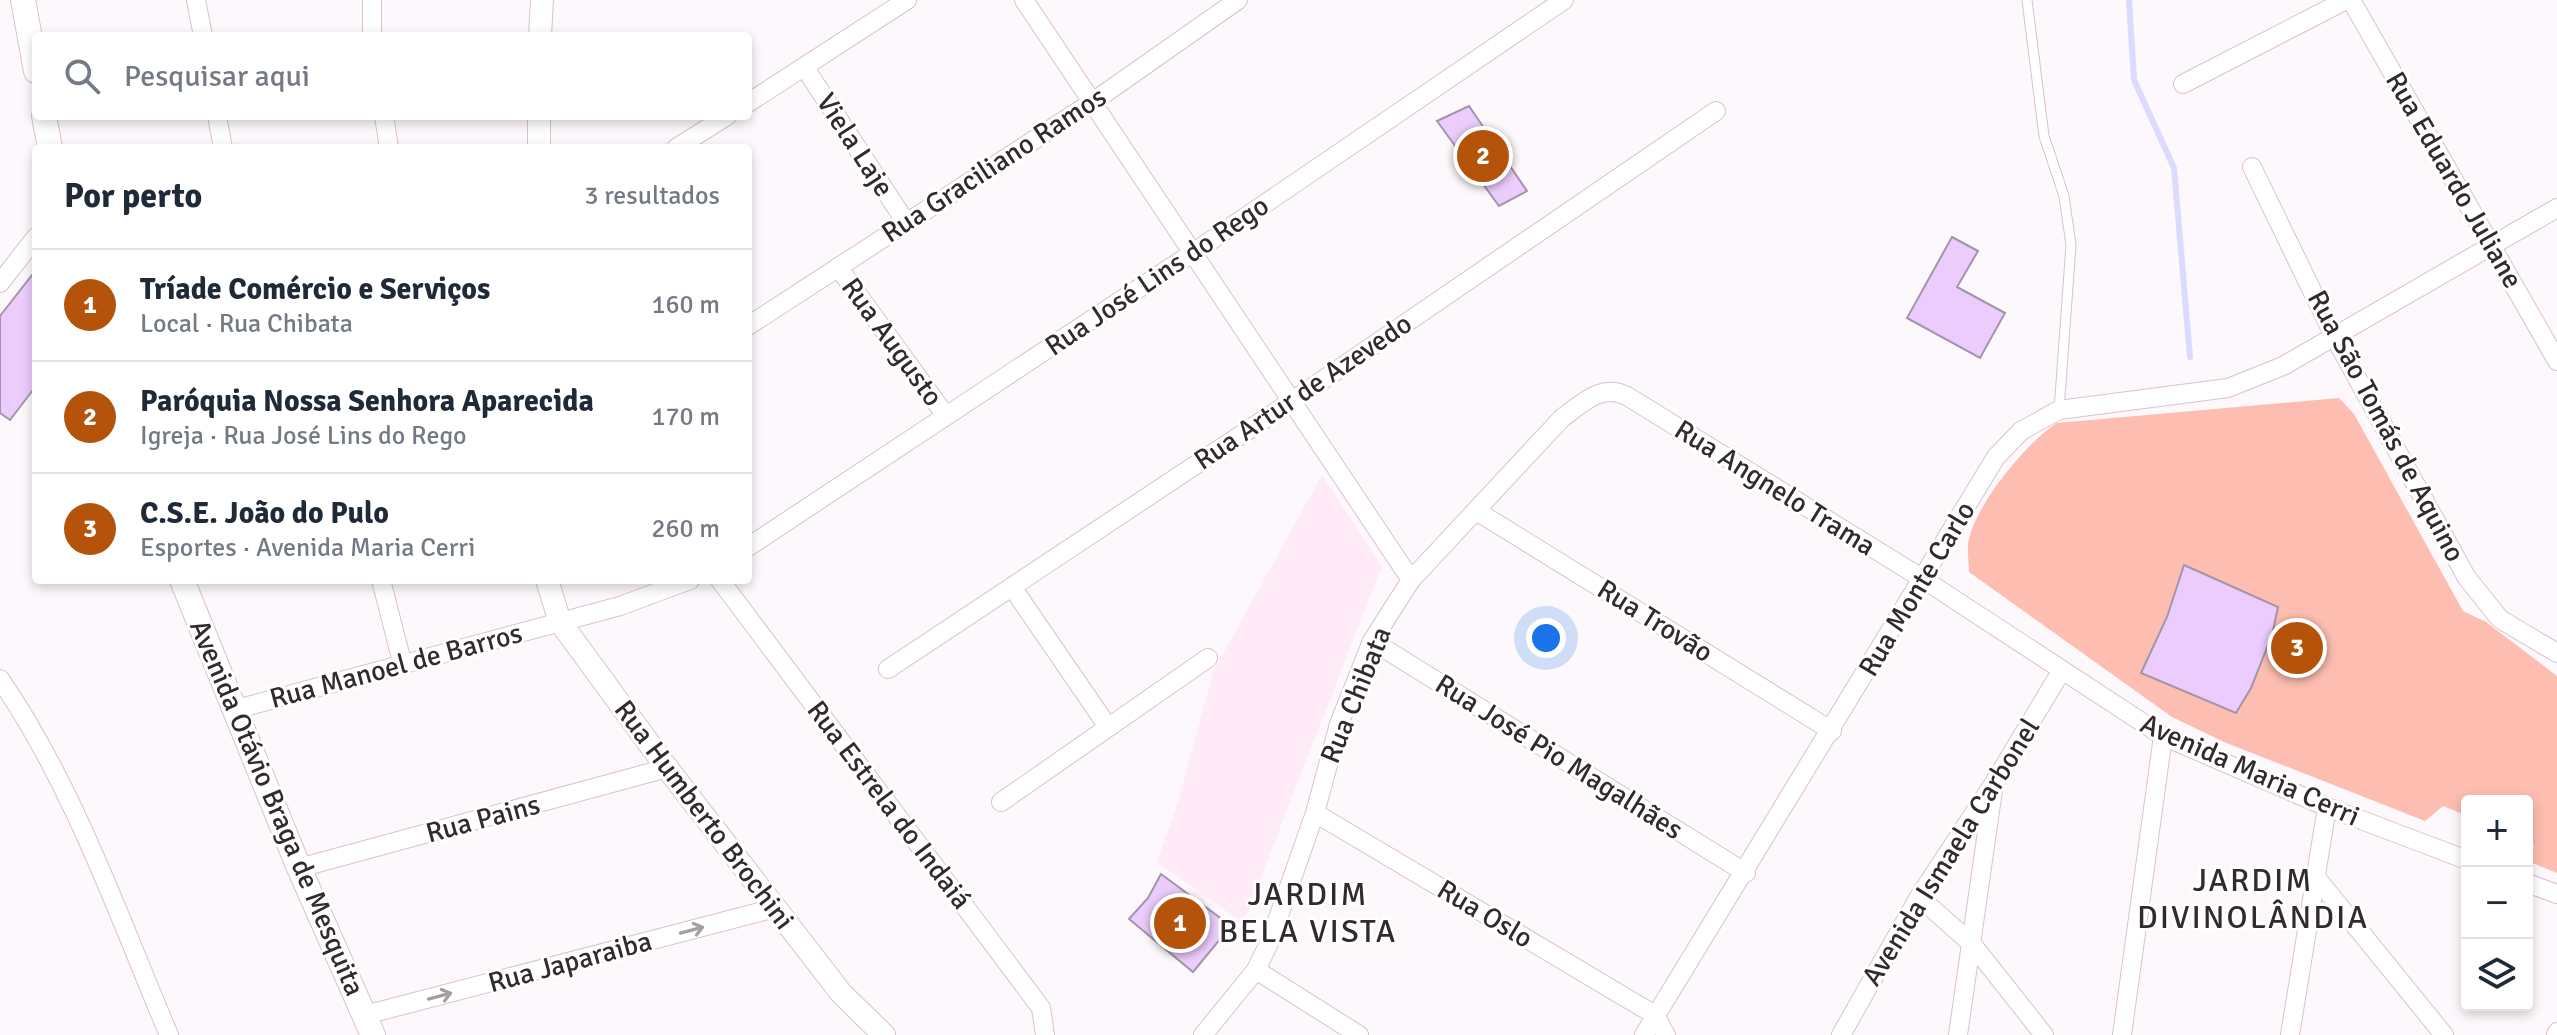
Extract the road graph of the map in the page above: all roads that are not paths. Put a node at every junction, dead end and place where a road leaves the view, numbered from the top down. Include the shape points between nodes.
1 (23, 0) edge
2 (196, 0) edge
3 (372, 0) edge
4 (542, 0) edge
5 (907, 0) edge
6 (1024, 0) edge
7 (1238, 0) edge
8 (1564, 0) edge
9 (2027, 0) edge
10 (2349, 0) edge
11 (202, 32) edge
12 (372, 32) edge
13 (540, 32) edge
14 (32, 49) edge
15 (805, 68) junction
16 (2183, 84) dead end
17 (752, 101) edge
18 (1094, 101) junction
19 (1716, 111) dead end
20 (45, 120) edge
21 (218, 120) edge
22 (385, 120) edge
23 (539, 120) edge
24 (721, 120) edge
25 (49, 144) edge
26 (222, 144) edge
27 (388, 144) edge
28 (539, 144) edge
29 (682, 144) edge
30 (2252, 167) dead end
31 (2557, 208) edge
32 (905, 221) junction
33 (32, 242) edge
34 (2492, 245) junction
35 (1194, 252) junction
36 (838, 267) junction
37 (0, 283) edge
38 (752, 323) edge
39 (2334, 336) junction
40 (2557, 361) edge
41 (1627, 396) joint
42 (1292, 401) junction
43 (2059, 410) junction
44 (946, 416) junction
45 (1478, 512) junction
46 (752, 544) edge
47 (1923, 579) junction
48 (1411, 580) junction
49 (184, 584) edge
50 (382, 584) edge
51 (548, 584) edge
52 (679, 584) edge
53 (723, 584) edge
54 (1012, 587) junction
55 (560, 622) junction
56 (1372, 641) junction
57 (2557, 653) edge
58 (1208, 658) dead end
59 (402, 662) junction
60 (888, 669) dead end
61 (2062, 670) junction
62 (0, 679) edge
63 (233, 710) junction
64 (1108, 727) junction
65 (1832, 731) junction
66 (2163, 736) junction
67 (667, 768) junction
68 (1994, 783) junction
69 (1001, 802) dead end
70 (2327, 807) junction
71 (1315, 813) junction
72 (2461, 858) edge
73 (299, 868) junction
74 (1746, 873) junction
75 (2315, 876) junction
76 (2533, 885) edge
77 (2557, 894) edge
78 (1919, 897) junction
79 (775, 908) junction
80 (1972, 944) junction
81 (1256, 970) junction
82 (1655, 1015) junction
83 (369, 1025) edge
84 (169, 1035) edge
85 (882, 1035) edge
86 (1045, 1035) edge
87 (1203, 1035) edge
88 (1359, 1035) edge
89 (1644, 1035) edge
90 (1666, 1035) edge
91 (1841, 1035) edge
92 (1958, 1035) edge
93 (2044, 1035) edge
94 (2122, 1035) edge
95 (2290, 1035) edge
96 (2444, 1035) edge

1 - 14 main road
2 - 11 street
3 - 12 street
4 - 13 street
5 - 15 street
6 - 18 street
7 - 18 street, Rua Graciliano Ramos
8 - 35 street, Rua José Lins do Rego
9 - 43 lane via 2044,136 2064,196 2071,245
10 - 16 street
10 - 34 street, Rua Eduardo Juliane
15 - 17 street
15 - 32 street, Viela Laje
18 - 32 street, Rua Graciliano Ramos
18 - 35 street
19 - 42 street, Rua Artur de Azevedo
20 - 25 main road
21 - 26 street
22 - 27 street
23 - 28 street
24 - 29 street
30 - 39 street, Rua São Tomás de Aquino
31 - 34 street, Rua Monte Carlo
32 - 36 street, Rua Graciliano Ramos
33 - 37 street
34 - 39 street, Rua Monte Carlo
34 - 40 street, Rua Eduardo Juliane
35 - 42 street
35 - 44 street, Rua José Lins do Rego
36 - 38 street, Rua Graciliano Ramos
36 - 44 street, Rua Augusto
39 - 43 street, Rua Monte Carlo via 2283,366 2228,388
39 - 57 street, Rua São Tomás de Aquino via 2482,600 2500,619
41 - 45 street, Rua Chibata via 1600,393 1562,418
41 - 47 street, Rua Angnelo Trama
42 - 48 street
42 - 54 street, Rua Artur de Azevedo
43 - 47 street, Rua Monte Carlo via 2021,431 1996,457
44 - 46 street, Rua José Lins do Rego
45 - 48 street, Rua Chibata
45 - 65 street, Rua Trovão
47 - 61 street, Avenida Maria Cerri
47 - 65 street, Rua Monte Carlo
48 - 56 street, Rua Chibata
49 - 63 main road, Avenida Otávio Braga de Mesquita
50 - 59 street
51 - 55 street, Rua Humberto Brochini
52 - 55 street
53 - 86 street, Rua Estrela do Indaiá via 1041,1008
54 - 60 street, Rua Artur de Azevedo
54 - 64 street
55 - 59 street, Rua Manoel de Barros
55 - 67 street, Rua Humberto Brochini
56 - 71 street, Rua Chibata via 1339,724
56 - 74 street, Rua José Pio Magalhães
58 - 64 street
59 - 63 street, Rua Manoel de Barros
61 - 66 street, Avenida Maria Cerri
61 - 68 street, Avenida Ismaela Carbonel
62 - 84 street via 35,730 65,792
63 - 73 main road, Avenida Otávio Braga de Mesquita
64 - 69 street
65 - 74 street, Rua Monte Carlo
66 - 70 street, Avenida Maria Cerri
66 - 94 street
67 - 73 street, Rua Pains
67 - 79 street, Rua Humberto Brochini
68 - 78 street, Avenida Ismaela Carbonel
68 - 80 street
70 - 72 street, Avenida Maria Cerri
70 - 75 street
71 - 81 street, Rua Chibata
71 - 82 street, Rua Oslo
73 - 83 main road, Avenida Otávio Braga de Mesquita
74 - 82 street, Rua Monte Carlo
75 - 95 street
75 - 96 street
76 - 77 street
78 - 80 street
78 - 91 street, Avenida Ismaela Carbonel
83 -> 79 street, Rua Japaraiba
79 - 85 street, Rua Humberto Brochini via 841,993
80 - 92 street
80 - 93 street
81 - 87 street, Rua Chibata
81 - 88 street
82 - 89 street, Rua Monte Carlo
82 - 90 street

